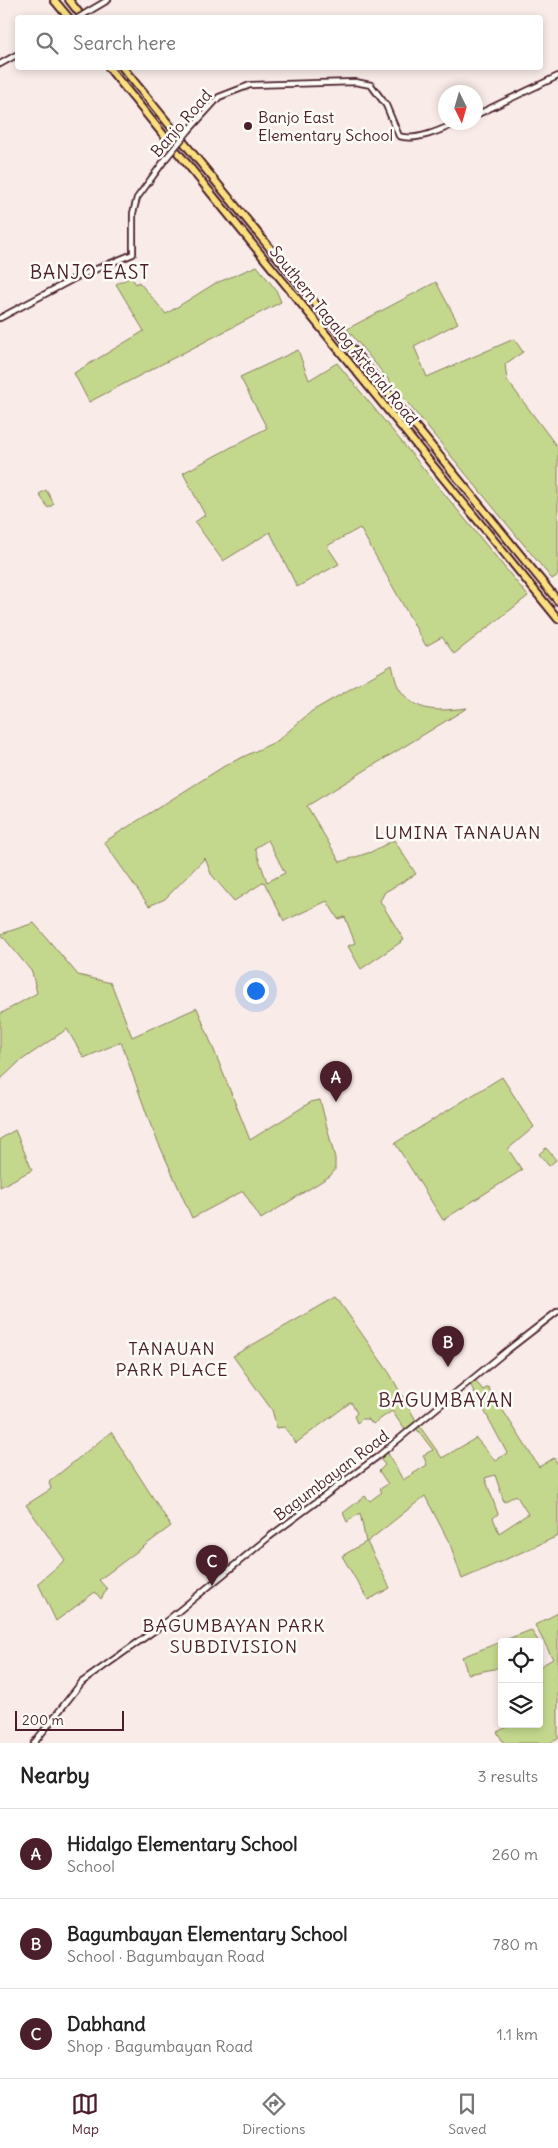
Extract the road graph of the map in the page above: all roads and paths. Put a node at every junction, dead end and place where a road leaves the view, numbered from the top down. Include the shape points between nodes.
1 (54, 0) edge
2 (69, 0) edge
3 (108, 0) edge
4 (66, 15) edge
5 (81, 15) edge
6 (83, 15) edge
7 (15, 56) edge
8 (0, 64) edge
9 (111, 70) edge
10 (125, 70) edge
11 (558, 76) edge
12 (483, 112) edge
13 (438, 130) edge
14 (0, 318) edge
15 (558, 601) edge
16 (558, 619) edge
17 (558, 1311) edge
18 (34, 1743) edge

1 - 4 highway
2 - 5 highway
3 - 6 street, bridge
7 - 8 street
9 - 16 highway, Southern Tagalog Arterial Road
10 - 15 highway, Southern Tagalog Arterial Road
11 - 12 street
13 - 14 street, Banjo Road, bridge via 405,138 400,136 386,105 370,85 355,82 263,83 218,97 137,198 133,213 134,254 77,277
17 - 18 street, Bagumbayan Road via 158,1628 82,1682

